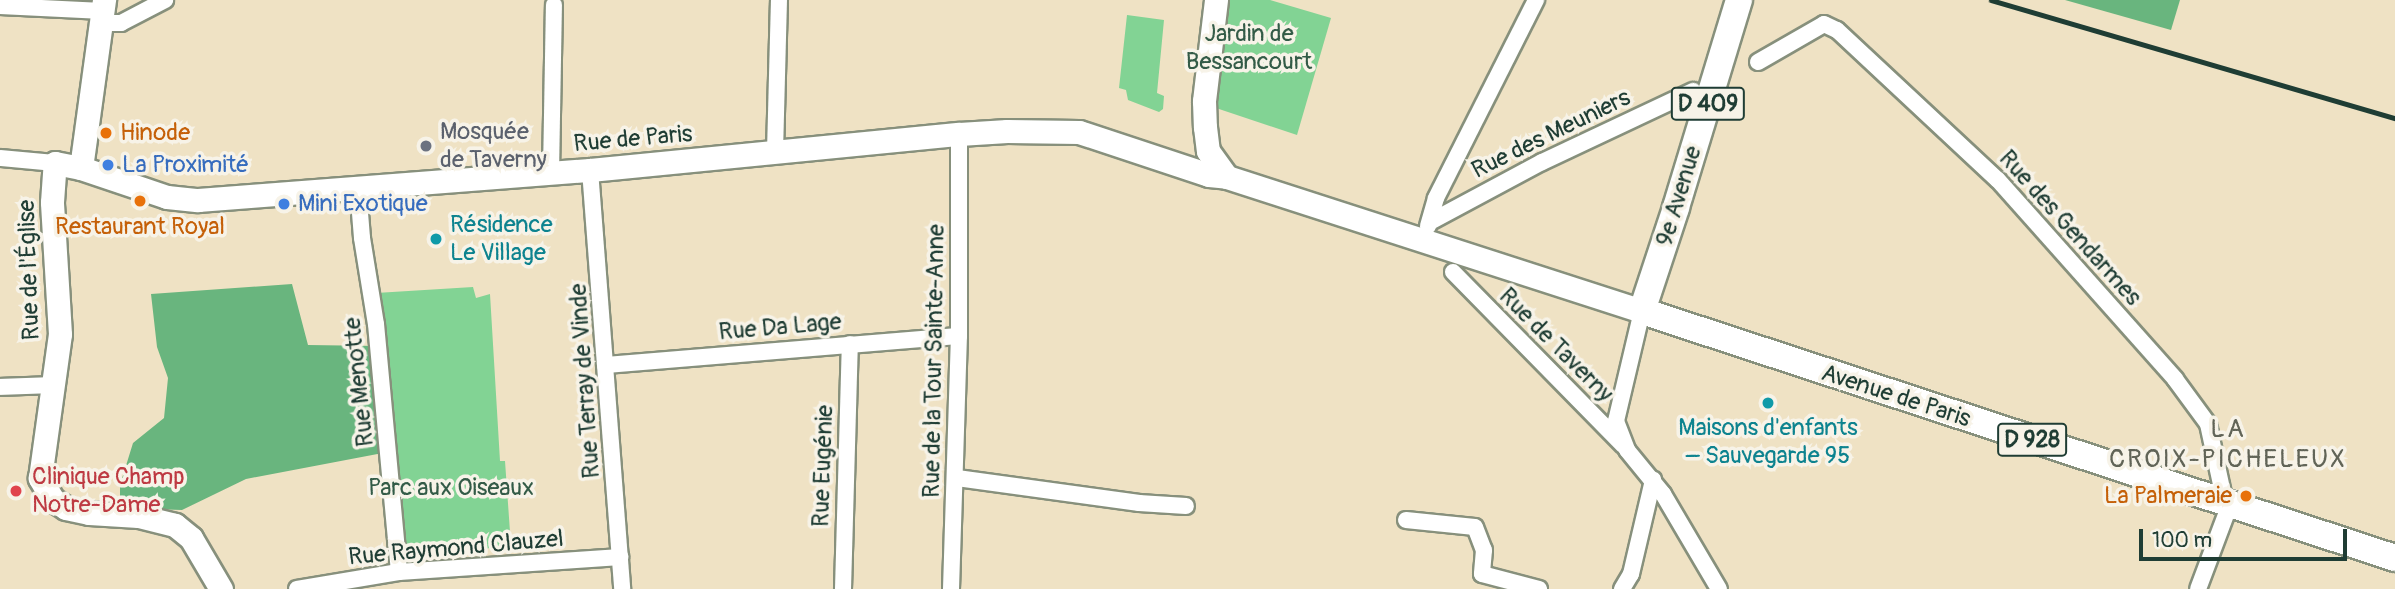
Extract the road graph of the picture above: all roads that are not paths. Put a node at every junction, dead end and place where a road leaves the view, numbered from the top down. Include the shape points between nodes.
1 (165, 0) edge
2 (779, 0) edge
3 (1216, 0) edge
4 (1536, 0) edge
5 (1739, 0) edge
6 (554, 5) dead end
7 (0, 6) edge
8 (103, 11) edge
9 (1758, 62) dead end
10 (1693, 91) dead end
11 (1205, 132) junction
12 (959, 134) junction
13 (775, 152) junction
14 (0, 158) edge
15 (1172, 162) junction
16 (55, 163) junction
17 (81, 168) junction
18 (590, 170) junction
19 (551, 173) junction
20 (1227, 177) junction
21 (358, 188) junction
22 (1430, 236) junction
23 (1453, 272) dead end
24 (1642, 311) junction
25 (960, 336) junction
26 (850, 344) junction
27 (605, 365) junction
28 (53, 386) junction
29 (0, 387) edge
30 (1627, 450) junction
31 (957, 478) junction
32 (1653, 480) junction
33 (2225, 503) junction
34 (1186, 506) dead end
35 (1406, 520) dead end
36 (620, 557) junction
37 (2395, 558) edge
38 (399, 572) junction
39 (221, 589) edge
40 (297, 589) edge
41 (622, 589) edge
42 (843, 589) edge
43 (951, 589) edge
44 (1539, 589) edge
45 (1622, 589) edge
46 (1719, 589) edge
47 (2198, 589) edge

1 - 8 street via 121,23
2 - 13 street
3 - 11 street
4 - 22 street via 1436,198
5 - 24 main road, 9e Avenue / D 409
6 - 19 street
7 - 8 street
8 - 17 street
9 - 33 street, Rue des Gendarmes via 1824,24 1838,30 1998,180 2175,379 2208,424
10 - 22 street, Rue des Meuniers via 1542,162
11 - 15 street via 1194,157
11 - 20 street via 1208,151
12 - 13 street, Rue de Paris / D 928
12 - 15 street, Rue de Paris / D 928 via 1079,132
12 - 25 street, Rue de la Tour Sainte-Anne
13 - 18 street, Rue de Paris / D 928
14 - 16 street, Rue de Paris / D 928
15 - 20 street, Rue de Paris / D 928
16 - 17 street, Rue de Paris / D 928
16 - 28 street, Rue de l'Église via 52,202 60,334
17 - 21 street, Rue de Paris / D 928 via 167,197 198,200
18 - 19 street, Rue de Paris / D 928
18 - 27 street, Rue Terray de Vinde
19 - 21 street, Rue de Paris / D 928
20 - 22 street, D 928
21 - 38 street, Rue Menotte
22 - 24 street, Avenue de Paris / D 928
23 - 30 street, Rue de Taverny
24 - 30 street, Rue de Taverny via 1617,407 1616,421
24 - 33 main road, Avenue de Paris / D 928
25 - 26 street, Rue Da Lage
25 - 31 street, Rue de la Tour Sainte-Anne
26 - 27 street, Rue Da Lage
26 - 42 street, Rue Eugénie
27 - 36 street, Rue Terray de Vinde
28 - 29 street
28 - 39 street, Rue de l'Église via 40,469 53,500 89,513 138,516 175,525 191,538
30 - 32 street, Rue de Taverny
31 - 34 street
31 - 43 street, Rue de la Tour Sainte-Anne
32 - 45 street via 1631,574
32 - 46 street, Rue de Taverny
33 - 37 main road, Avenue de Paris / D 928
33 - 47 street via 2227,512
35 - 44 street via 1475,527 1484,550 1482,574
36 - 38 street, Rue Raymond Clauzel
36 - 41 street, Rue Terray de Vinde
38 - 40 street, Rue Raymond Clauzel

